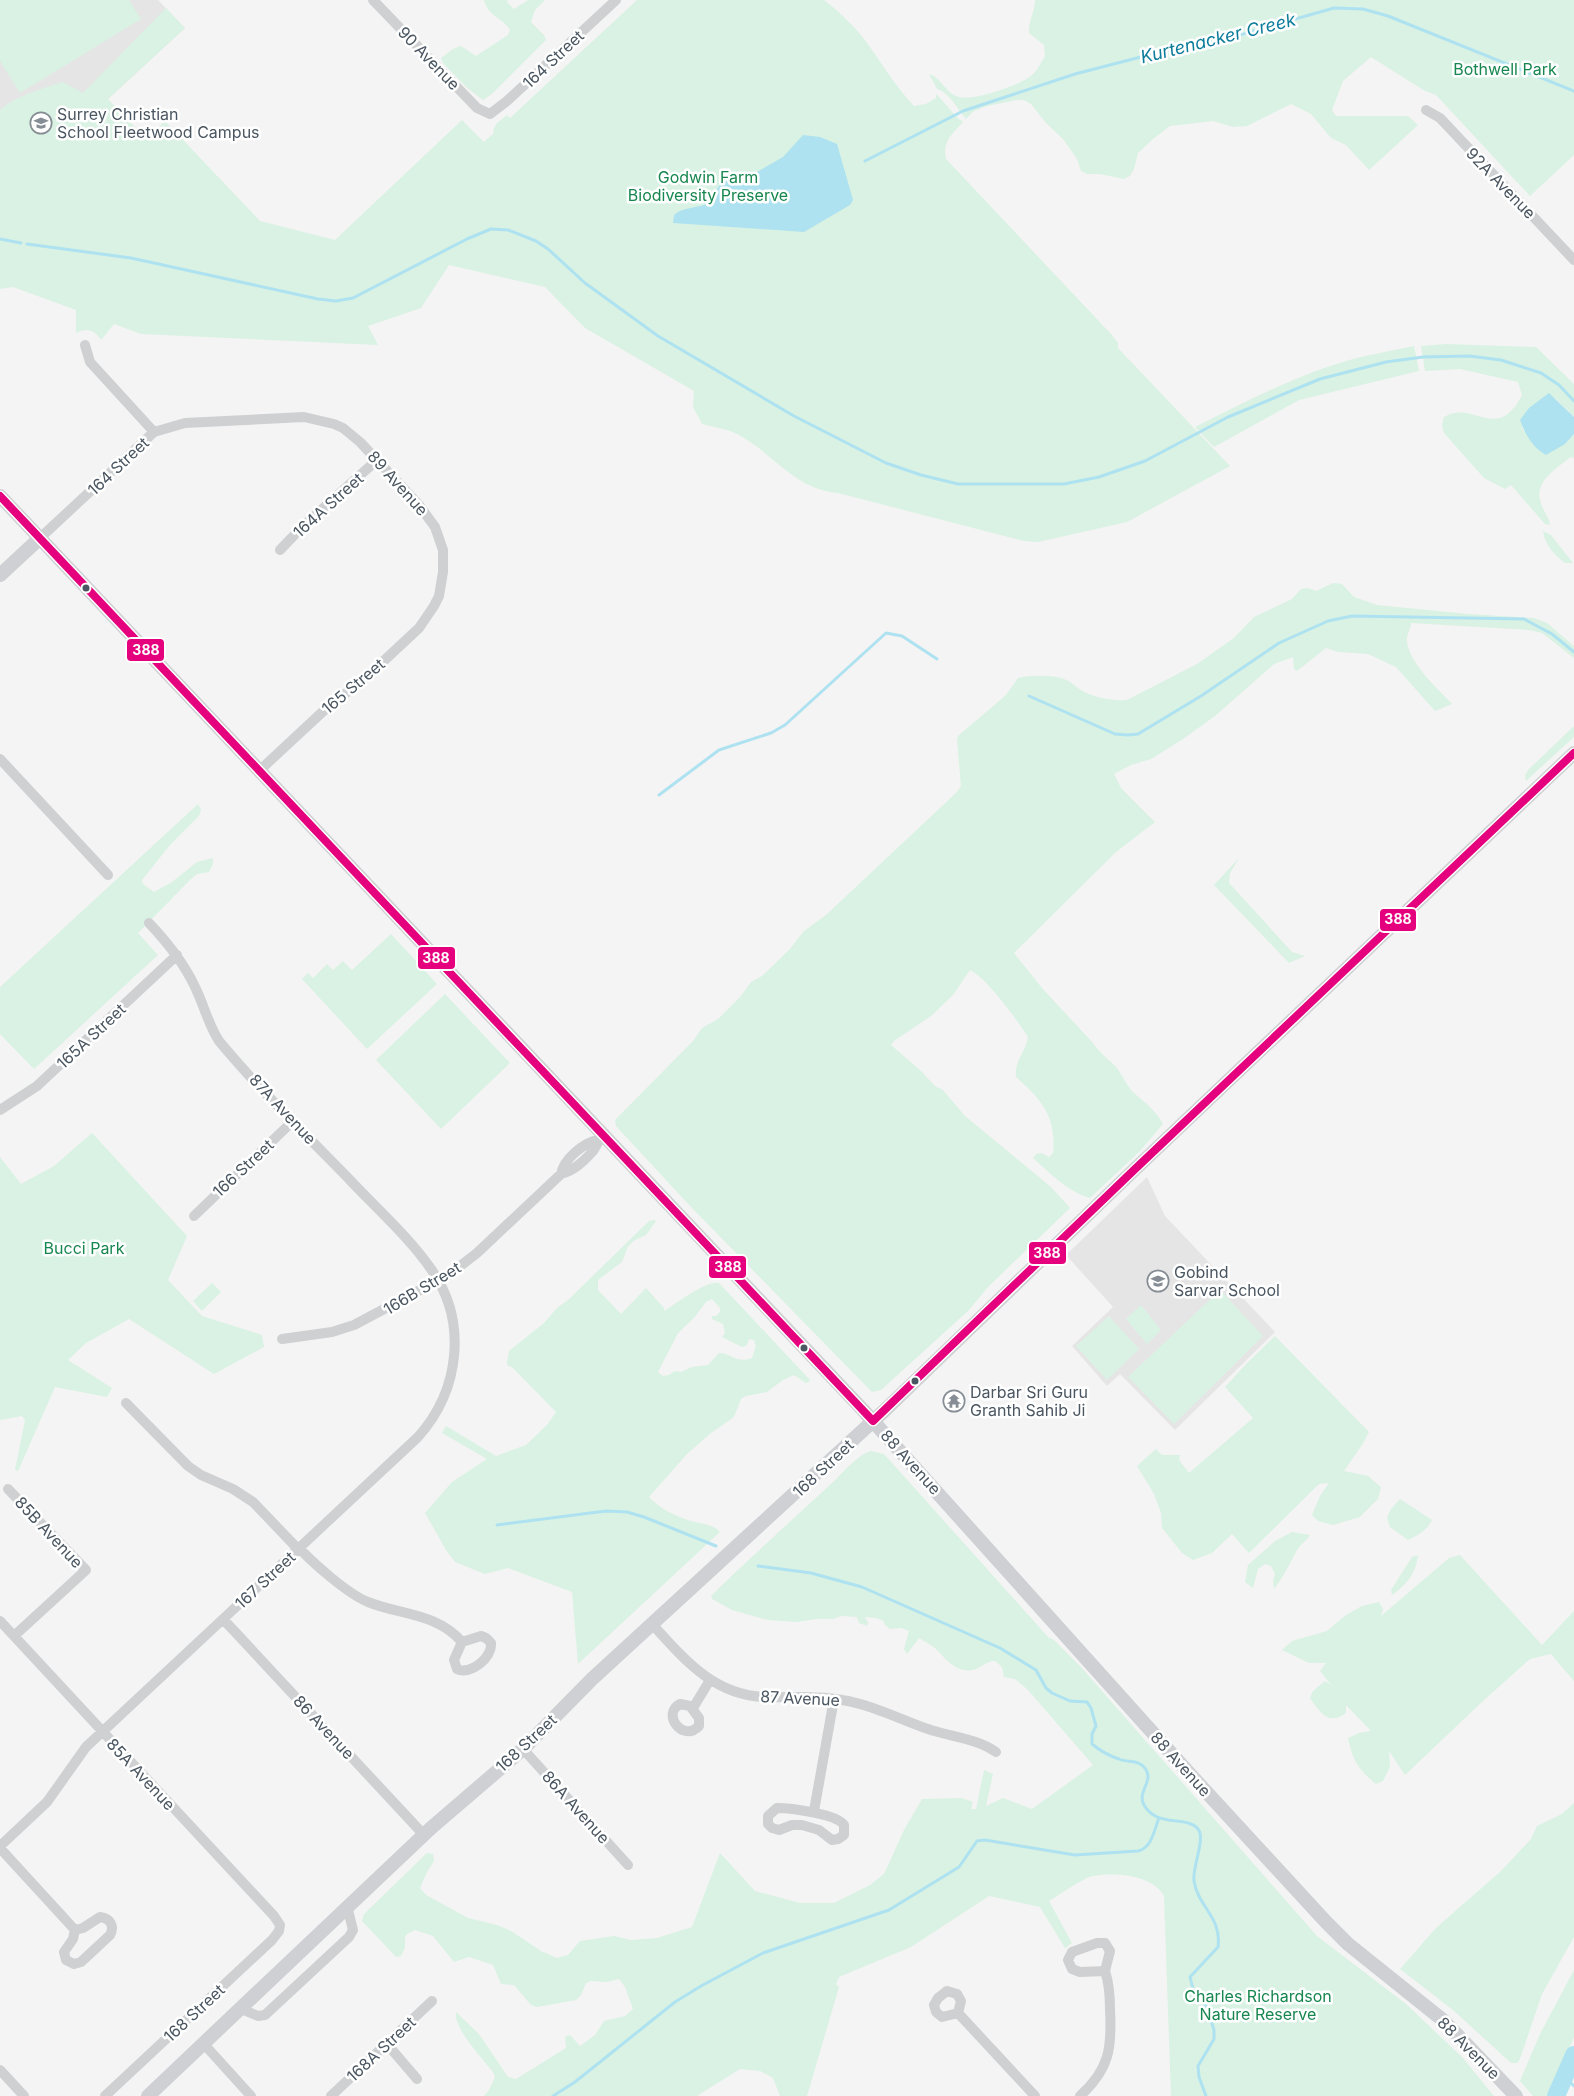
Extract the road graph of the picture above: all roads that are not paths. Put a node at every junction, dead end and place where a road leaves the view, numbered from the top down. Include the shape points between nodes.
1 (373, 0) edge
2 (616, 0) edge
3 (1426, 110) dead end
4 (487, 114) joint
5 (1574, 260) edge
6 (85, 345) dead end
7 (324, 420) joint
8 (154, 432) junction
9 (377, 460) junction
10 (0, 496) edge
11 (40, 538) junction
12 (280, 550) dead end
13 (0, 576) edge
14 (439, 596) joint
15 (1574, 753) edge
16 (0, 759) edge
17 (260, 770) junction
18 (108, 875) dead end
19 (149, 923) dead end
20 (177, 956) junction
21 (0, 1110) edge
22 (293, 1121) junction
23 (599, 1141) junction
24 (194, 1216) dead end
25 (438, 1281) junction
26 (282, 1338) dead end
27 (126, 1403) dead end
28 (873, 1422) junction
29 (8, 1489) dead end
30 (298, 1548) junction
31 (223, 1619) junction
32 (0, 1621) edge
33 (652, 1624) junction
34 (14, 1636) junction
35 (462, 1642) dead end
36 (710, 1680) junction
37 (834, 1698) junction
38 (692, 1708) dead end
39 (102, 1732) junction
40 (523, 1748) junction
41 (996, 1752) dead end
42 (814, 1810) junction
43 (424, 1835) junction
44 (0, 1847) edge
45 (628, 1865) dead end
46 (347, 1906) junction
47 (280, 1927) joint
48 (75, 1930) junction
49 (1105, 1971) dead end
50 (432, 2001) dead end
51 (241, 2009) junction
52 (958, 2013) dead end
53 (203, 2043) junction
54 (386, 2044) junction
55 (0, 2070) edge
56 (417, 2078) dead end
57 (151, 2095) edge
58 (24, 2096) edge
59 (104, 2096) edge
60 (251, 2096) edge
61 (331, 2096) edge
62 (1035, 2096) edge
63 (1080, 2096) edge
64 (1516, 2096) edge

1 - 4 street, 90 Avenue via 477,108
2 - 4 street, 164 Street via 496,111
3 - 5 street, 92A Avenue via 1440,118
6 - 8 street via 90,362
7 - 8 street, 164 Street via 304,417 185,423
7 - 9 street, 89 Avenue via 352,434
8 - 11 street, 164 Street
9 - 12 street, 164A Street
9 - 14 street, 89 Avenue via 435,527 443,550 444,572
10 - 11 main road, 88 Avenue
11 - 13 main road, 164 Street
11 - 17 main road, 88 Avenue
14 - 17 street, 165 Street via 419,628
15 - 28 main road, 168 Street
16 - 18 street
17 - 23 main road, 88 Avenue
19 - 20 street, 87A Avenue
20 - 21 street, 165A Street via 37,1086
20 - 22 street, 87A Avenue via 193,982 209,1025 219,1041
22 - 24 street, 166 Street
22 - 25 street, 87A Avenue via 416,1250
23 - 25 street, 166B Street via 571,1171 561,1174 477,1253
23 - 28 main road, 88 Avenue
25 - 26 street, 166B Street via 349,1327 323,1334
25 - 30 street, 167 Street via 452,1313 456,1345 451,1377 442,1403 418,1437
27 - 30 street via 188,1466 249,1499
28 - 33 main road, 168 Street
28 - 64 main road, 88 Avenue via 1326,1922 1348,1944 1444,2021
29 - 34 street, 85B Avenue via 86,1570
30 - 31 street, 167 Street
30 - 35 street via 362,1600 434,1622
31 - 39 street, 167 Street
31 - 43 street, 86 Avenue
32 - 34 street, 85A Avenue
33 - 36 street, 87 Avenue via 687,1662
33 - 40 main road, 168 Street
34 - 39 street, 85A Avenue
36 - 37 street, 87 Avenue via 750,1696
36 - 38 street
37 - 41 street, 87 Avenue via 877,1708 929,1729 982,1744
37 - 42 street
39 - 44 street, 167 Street via 77,1756 45,1804
39 - 47 street, 85A Avenue via 274,1916
40 - 43 main road, 168 Street
40 - 45 street, 86A Avenue
42 - 42 street via 842,1822 845,1830 842,1836 832,1840 813,1828 794,1825 778,1830 768,1824 769,1814 776,1808
43 - 46 main road, 168 Street
44 - 48 street
46 - 51 main road, 168 Street
46 - 51 street, 168 Street via 353,1930 349,1937 265,2015 258,2016
47 - 59 street, 168 Street via 272,1940
48 - 48 street via 64,1954 66,1960 74,1964 81,1962 108,1938 112,1927 108,1919 100,1917
49 - 63 street via 1109,1982 1110,2046 1102,2070
50 - 54 street, 168A Street
51 - 53 main road, 168 Street
52 - 62 street
53 - 57 main road, 168 Street
53 - 60 street
54 - 56 street
54 - 61 street, 168A Street
55 - 58 street

